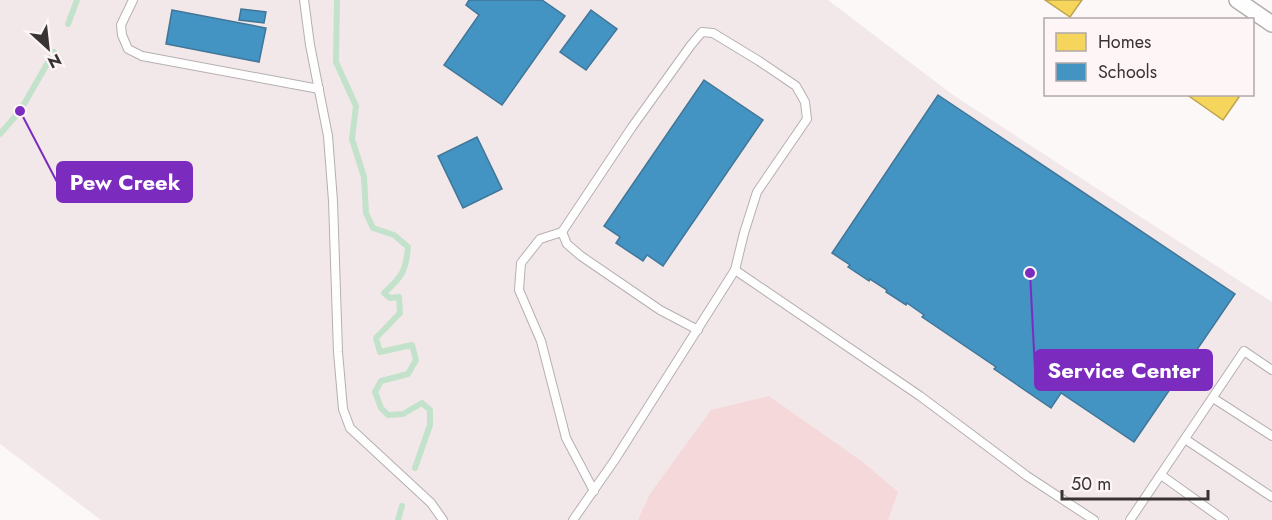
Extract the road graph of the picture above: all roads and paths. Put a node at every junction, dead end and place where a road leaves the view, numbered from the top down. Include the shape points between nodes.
1 (133, 0) edge
2 (304, 0) edge
3 (1237, 0) edge
4 (1272, 24) edge
5 (319, 89) junction
6 (562, 232) junction
7 (735, 270) junction
8 (698, 330) junction
9 (1272, 370) edge
10 (1214, 396) junction
11 (1272, 436) edge
12 (1185, 439) junction
13 (1161, 475) junction
14 (594, 491) junction
15 (1272, 497) edge
16 (443, 520) edge
17 (573, 520) edge
18 (1094, 520) edge
19 (1130, 520) edge
20 (1224, 520) edge

1 - 5 lane via 121,25 122,35 128,49 142,56
2 - 5 lane
3 - 4 street
5 - 16 lane via 328,136 333,201 343,409 350,428 431,503
6 - 7 lane via 691,45 702,32 713,33 796,86 807,119 757,192
6 - 8 lane via 567,244 581,256 660,310
6 - 14 lane via 540,239 521,263 519,290 541,341 566,438
7 - 8 lane
7 - 18 lane
8 - 14 lane
9 - 10 lane via 1244,351
10 - 11 lane
10 - 12 lane
12 - 13 lane
12 - 15 lane
13 - 19 lane
13 - 20 lane
14 - 17 lane

